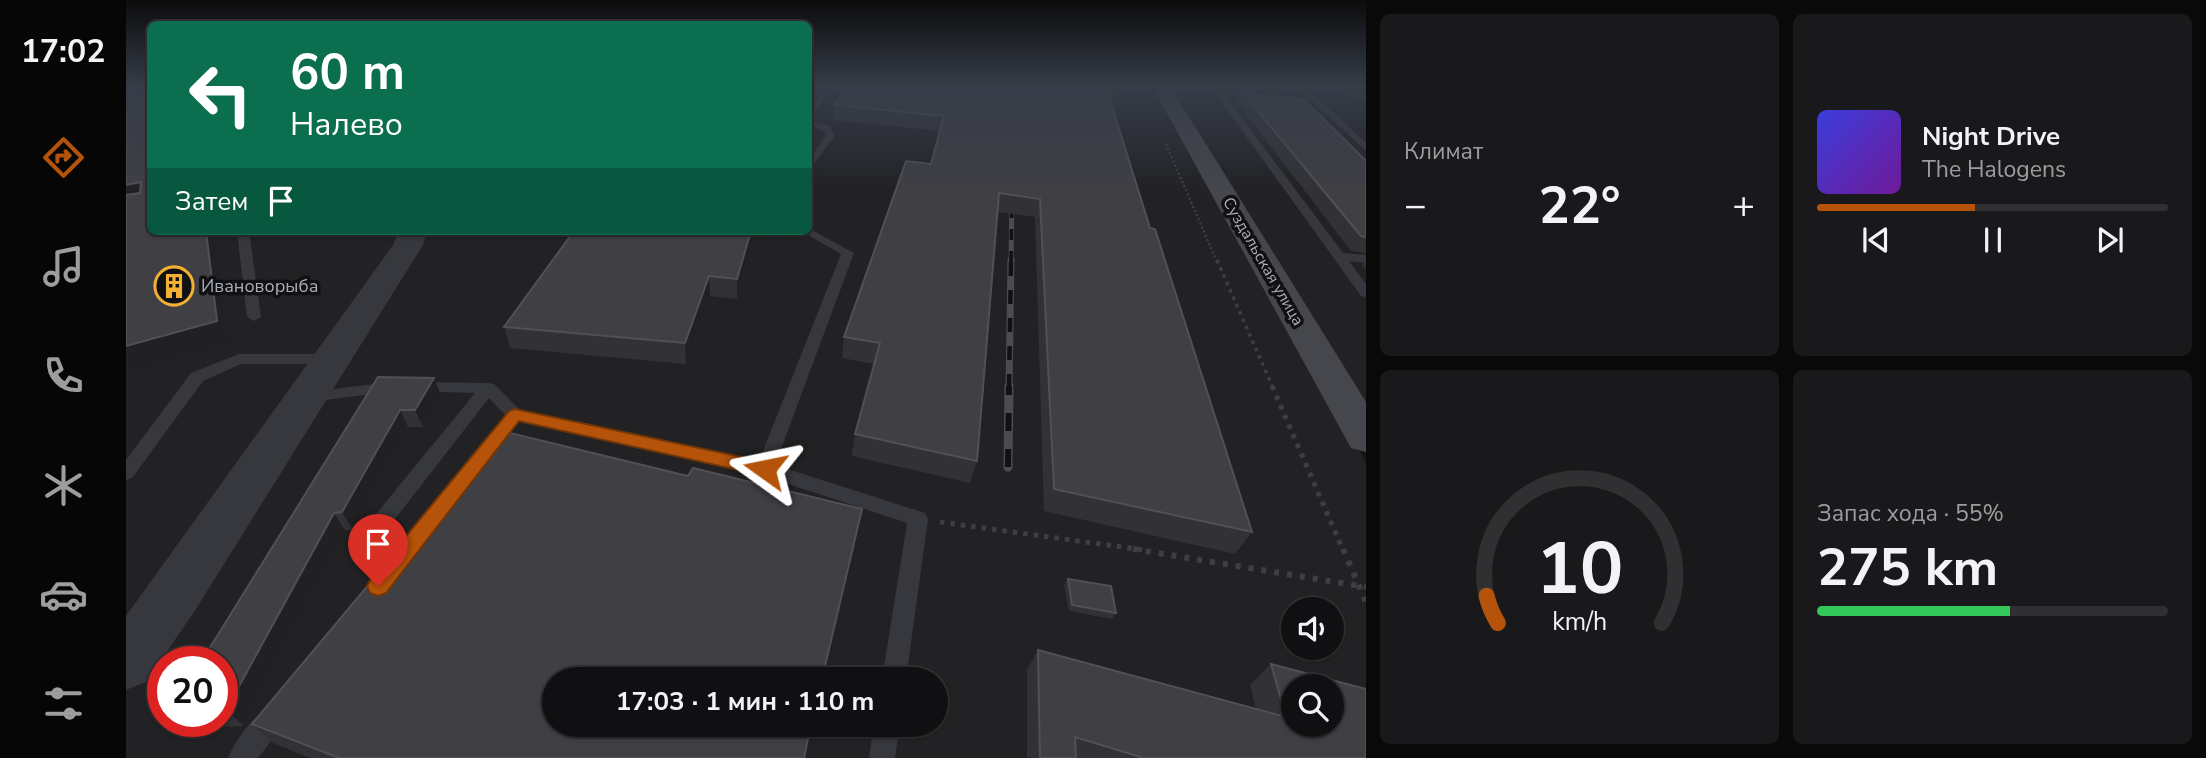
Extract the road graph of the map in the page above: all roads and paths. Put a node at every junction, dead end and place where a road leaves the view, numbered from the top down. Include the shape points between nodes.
1 (1182, 121) edge
2 (1240, 121) edge
3 (1338, 121) edge
4 (812, 122) edge
5 (1162, 136) dead end
6 (1366, 148) edge
7 (812, 162) edge
8 (812, 234) edge
9 (244, 235) edge
10 (412, 235) edge
11 (1339, 256) junction
12 (1366, 259) edge
13 (1366, 293) edge
14 (254, 317) dead end
15 (332, 359) junction
16 (488, 388) junction
17 (305, 397) junction
18 (515, 415) junction
19 (1366, 437) edge
20 (472, 468) edge
21 (765, 469) junction
22 (126, 473) edge
23 (918, 519) junction
24 (374, 531) dead end
25 (1363, 587) edge
26 (1366, 602) edge
27 (126, 662) edge
28 (896, 667) edge
29 (284, 704) edge
30 (885, 737) edge
31 (241, 758) edge
32 (882, 758) edge

1 - 19 main road, Суздальская улица
2 - 11 lane
3 - 6 lane
4 - 7 lane via 827,128 831,136
5 - 25 path
8 - 21 lane via 848,253
9 - 14 lane
10 - 15 street
11 - 12 lane
11 - 13 lane
15 - 17 street
15 - 22 lane via 239,359 197,377
16 - 17 lane via 373,387
16 - 18 lane
16 - 24 lane
17 - 27 street
18 - 20 lane
18 - 21 lane
21 - 23 lane
23 - 25 path via 1112,545
23 - 28 lane
25 - 26 path
29 - 31 lane
30 - 32 lane

